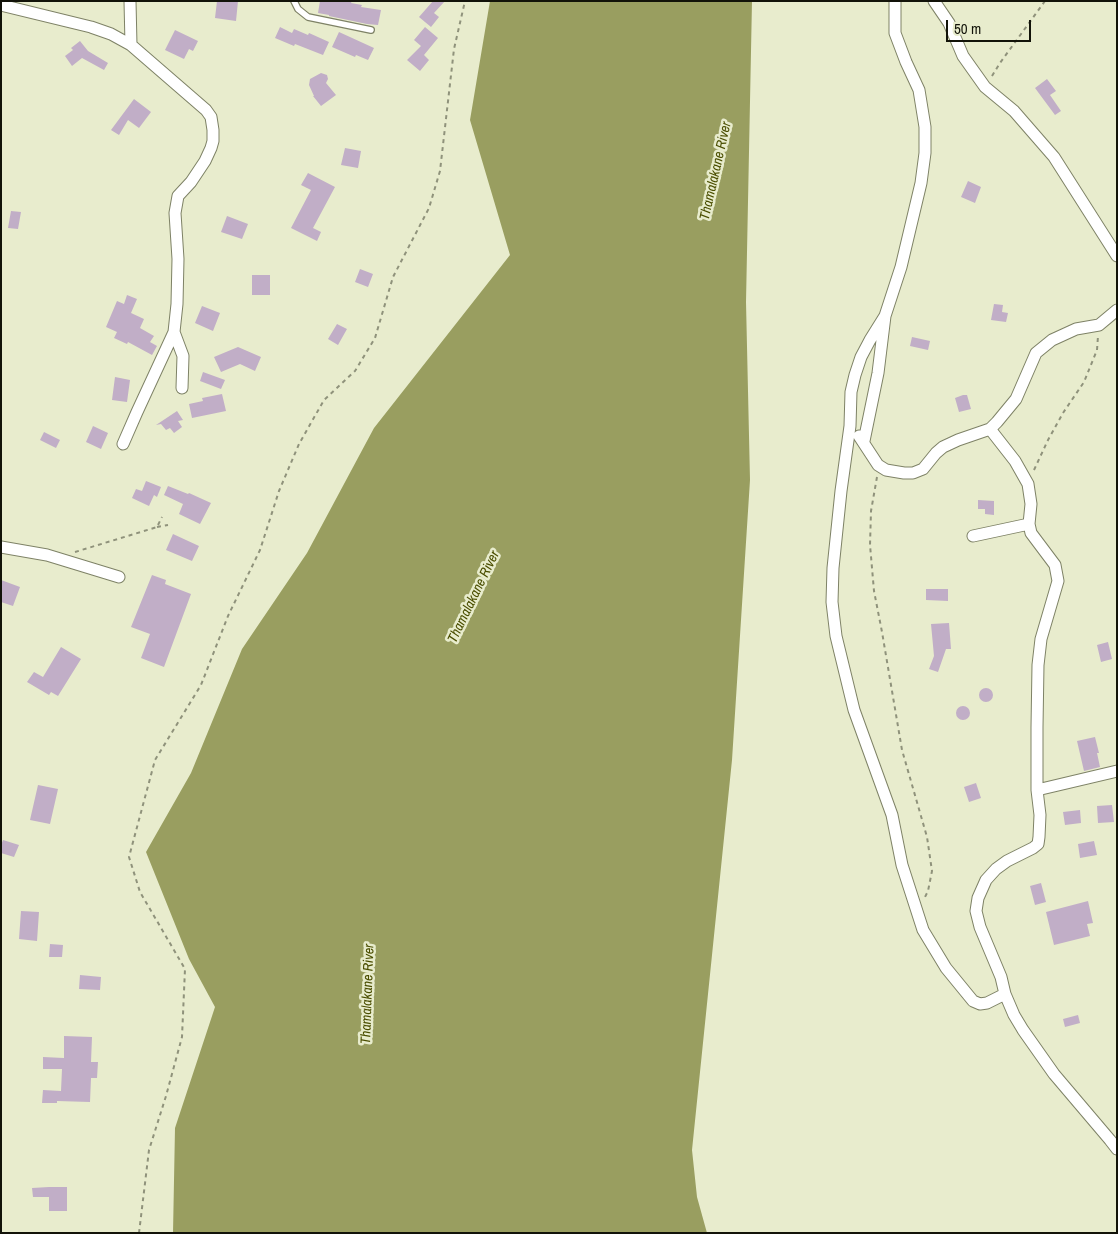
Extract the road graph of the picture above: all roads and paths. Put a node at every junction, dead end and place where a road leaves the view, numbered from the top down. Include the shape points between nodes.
1 (130, 1) edge
2 (294, 1) edge
3 (465, 1) edge
4 (895, 1) edge
5 (934, 1) edge
6 (1045, 1) edge
7 (1, 5) edge
8 (371, 30) dead end
9 (131, 45) junction
10 (985, 87) junction
11 (1117, 256) edge
12 (1117, 310) edge
13 (885, 316) junction
14 (1099, 325) junction
15 (174, 332) junction
16 (182, 388) dead end
17 (850, 426) junction
18 (990, 430) junction
19 (864, 441) junction
20 (123, 444) dead end
21 (878, 465) junction
22 (1028, 484) junction
23 (162, 517) dead end
24 (1029, 524) junction
25 (168, 525) dead end
26 (157, 526) junction
27 (973, 536) dead end
28 (1, 547) edge
29 (74, 552) dead end
30 (119, 578) dead end
31 (1117, 771) edge
32 (1038, 790) junction
33 (916, 912) junction
34 (1006, 994) junction
35 (1117, 1150) edge
36 (139, 1233) edge

1 - 9 street
2 - 8 lane via 308,17
3 - 36 path via 454,49 440,171 429,208 394,277 375,338 355,371 324,400 300,444 279,491 260,550 228,616 201,685 155,760 129,857 140,892 185,969 182,1037 149,1150
4 - 13 street via 895,33 920,90 925,153 903,258
5 - 10 street via 949,23 963,56
6 - 10 path
7 - 9 street via 91,26
9 - 15 street via 206,110 213,130 213,141 205,161 178,196
10 - 11 street via 1014,111 1054,157
12 - 14 street
13 - 17 street via 861,357 855,375
13 - 19 street via 878,374
14 - 18 street via 1052,340 1036,353 1016,399
14 - 22 path via 1098,350 1084,382 1062,413
15 - 16 street via 183,356
15 - 20 street
17 - 19 street
17 - 33 street via 833,568 836,636 854,710 892,815
18 - 21 street via 943,447 922,469 913,473 886,470
18 - 22 street via 1015,461
19 - 21 street
21 - 33 path via 871,511 874,591 902,750 927,837 932,871 928,891
22 - 24 street
23 - 26 path
24 - 27 street
24 - 32 street via 1031,533 1055,565 1058,581 1041,639
25 - 26 path
26 - 29 path
28 - 30 street via 47,555
31 - 32 street
32 - 34 street via 1038,844 996,869 986,880 978,898 976,911 980,927
33 - 34 street via 946,968 973,1001 987,1003
34 - 35 street via 1023,1030 1054,1074

